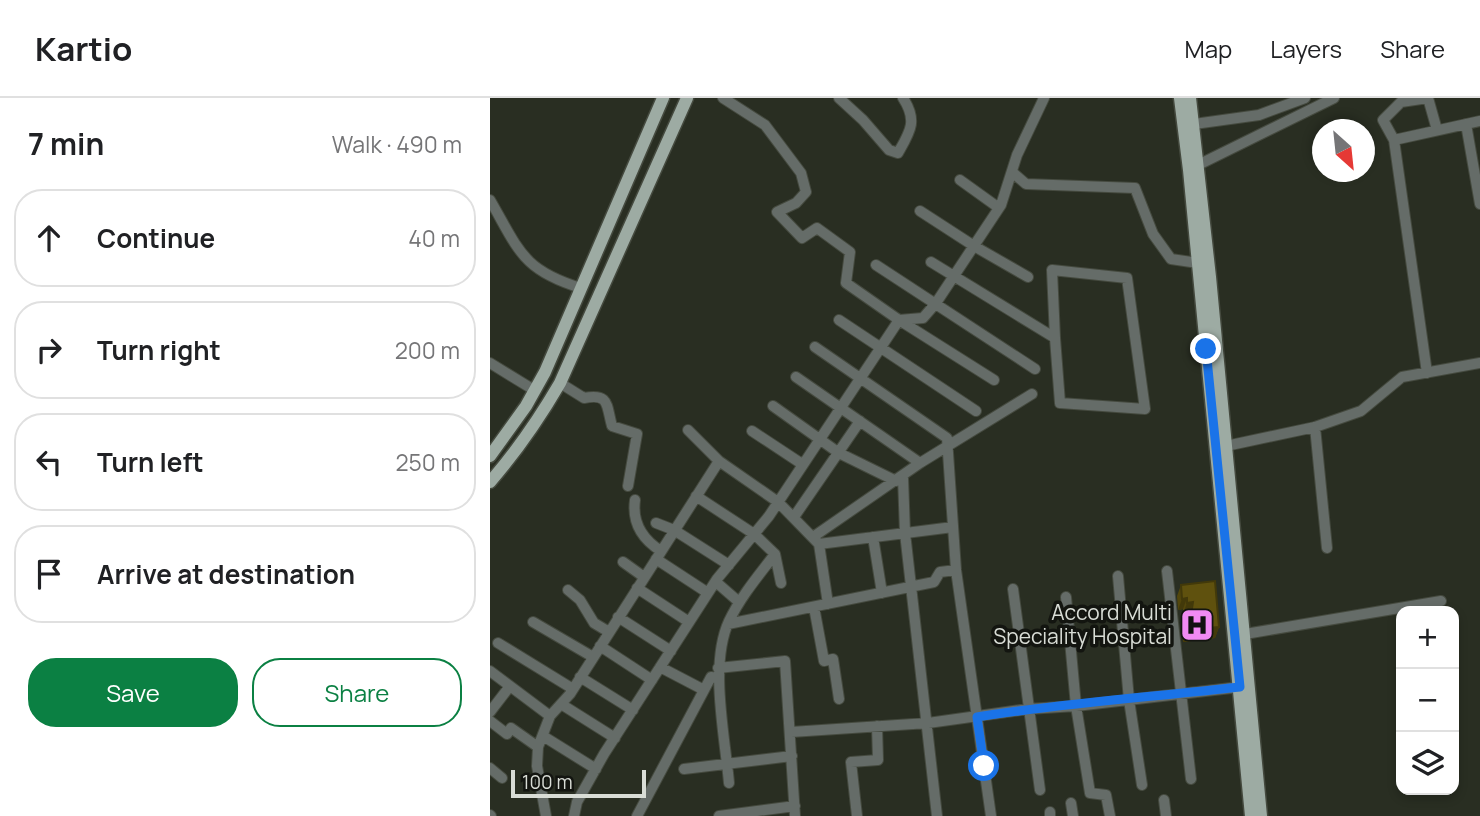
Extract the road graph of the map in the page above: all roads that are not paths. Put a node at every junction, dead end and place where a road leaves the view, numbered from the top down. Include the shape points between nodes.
1 (663, 98) edge
2 (687, 98) edge
3 (723, 98) edge
4 (839, 98) edge
5 (904, 98) edge
6 (1044, 98) edge
7 (1180, 98) edge
8 (1190, 98) edge
9 (1305, 98) edge
10 (1335, 98) edge
11 (1428, 98) edge
12 (1480, 121) edge
13 (1466, 124) junction
14 (1188, 125) junction
15 (1437, 130) junction
16 (1394, 140) junction
17 (1198, 165) junction
18 (1012, 172) junction
19 (960, 180) dead end
20 (490, 200) edge
21 (1480, 204) edge
22 (999, 208) junction
23 (920, 211) dead end
24 (974, 246) junction
25 (931, 262) dead end
26 (1198, 264) junction
27 (876, 265) dead end
28 (954, 277) junction
29 (1028, 277) dead end
30 (581, 288) junction
31 (936, 303) junction
32 (839, 320) dead end
33 (899, 320) junction
34 (1055, 338) junction
35 (815, 347) dead end
36 (880, 348) junction
37 (490, 363) edge
38 (1480, 363) edge
39 (1035, 369) dead end
40 (1427, 373) junction
41 (796, 377) dead end
42 (860, 378) junction
43 (994, 380) dead end
44 (560, 383) junction
45 (534, 390) junction
46 (1032, 394) dead end
47 (773, 406) dead end
48 (840, 407) junction
49 (976, 411) dead end
50 (860, 421) junction
51 (1315, 427) junction
52 (688, 430) dead end
53 (752, 431) dead end
54 (819, 438) junction
55 (1226, 446) junction
56 (947, 447) junction
57 (839, 453) junction
58 (490, 456) edge
59 (719, 461) junction
60 (920, 463) junction
61 (802, 464) junction
62 (899, 479) junction
63 (490, 482) edge
64 (628, 486) dead end
65 (696, 496) junction
66 (635, 500) dead end
67 (778, 502) junction
68 (794, 517) junction
69 (656, 523) dead end
70 (953, 527) junction
71 (674, 530) junction
72 (905, 533) junction
73 (754, 534) junction
74 (873, 537) junction
75 (816, 540) junction
76 (1327, 548) dead end
77 (775, 554) junction
78 (658, 555) junction
79 (623, 562) dead end
80 (729, 565) junction
81 (956, 569) junction
82 (1167, 571) dead end
83 (1118, 576) dead end
84 (644, 577) junction
85 (716, 582) junction
86 (781, 583) dead end
87 (912, 587) junction
88 (637, 588) junction
89 (1013, 589) dead end
90 (568, 590) dead end
91 (708, 593) junction
92 (882, 593) junction
93 (1066, 597) dead end
94 (1441, 601) dead end
95 (739, 602) junction
96 (828, 604) junction
97 (814, 607) junction
98 (618, 617) junction
99 (533, 622) dead end
100 (690, 622) junction
101 (728, 624) junction
102 (609, 632) junction
103 (1245, 635) junction
104 (498, 643) dead end
105 (600, 646) junction
106 (671, 650) junction
107 (593, 657) junction
108 (660, 667) junction
109 (490, 671) edge
110 (719, 673) junction
111 (580, 677) junction
112 (652, 680) junction
113 (510, 685) junction
114 (1240, 687) junction
115 (573, 689) junction
116 (704, 690) junction
117 (1182, 694) junction
118 (839, 699) dead end
119 (1129, 700) junction
120 (561, 704) junction
121 (1076, 706) junction
122 (1028, 709) junction
123 (633, 710) junction
124 (490, 712) edge
125 (550, 716) junction
126 (977, 717) junction
127 (490, 722) edge
128 (928, 723) junction
129 (877, 726) junction
130 (791, 732) junction
131 (542, 736) junction
132 (615, 738) junction
133 (538, 747) junction
134 (792, 756) junction
135 (727, 763) junction
136 (490, 768) edge
137 (596, 769) junction
138 (684, 769) dead end
139 (502, 778) dead end
140 (1191, 779) dead end
141 (729, 783) dead end
142 (1142, 785) dead end
143 (1040, 790) dead end
144 (1164, 800) dead end
145 (1071, 803) dead end
146 (795, 811) edge
147 (545, 816) edge
148 (574, 816) edge
149 (637, 816) edge
150 (719, 816) edge
151 (857, 816) edge
152 (937, 816) edge
153 (990, 816) edge
154 (1073, 816) edge
155 (1110, 816) edge
156 (1166, 816) edge
157 (1251, 816) edge
158 (1261, 816) edge

1 - 30 main road
2 - 44 main road
3 - 33 street via 765,125 801,173 806,192 777,212 802,238 817,228 850,252 846,283
4 - 5 street via 888,150 898,153 912,129 911,110
6 - 18 street
7 - 14 main road
8 - 14 main road
9 - 14 street via 1259,115
10 - 17 street
11 - 15 street
11 - 16 street via 1401,102 1383,120
12 - 13 street
13 - 15 street
13 - 21 street
14 - 17 main road
14 - 26 main road
15 - 16 street
16 - 40 street
17 - 55 main road
18 - 22 street
18 - 26 street via 1026,184 1135,188 1153,234 1171,258
19 - 22 street
20 - 30 street via 521,255 537,270
22 - 24 street
23 - 24 street
24 - 28 street
24 - 29 street
25 - 28 street
26 - 114 main road
27 - 31 street
28 - 31 street
28 - 34 street
30 - 45 main road
31 - 33 street via 923,318
31 - 39 street
32 - 36 street
33 - 36 street
33 - 43 street
34 - 34 street via 1052,270 1127,278 1145,409 1060,403
35 - 42 street
36 - 42 street
36 - 49 street
37 - 45 street
38 - 40 street
40 - 51 street via 1402,377 1361,411
41 - 48 street
42 - 48 street
42 - 56 street via 947,438
44 - 63 main road via 528,435
44 - 64 street via 584,398 603,397 612,426 637,434
45 - 58 main road
46 - 56 street
47 - 54 street
48 - 50 street
48 - 54 street
50 - 57 street
50 - 60 street
51 - 55 street
51 - 76 street
52 - 59 street
53 - 61 street
54 - 57 street
54 - 61 street
55 - 103 main road
56 - 60 street
56 - 70 street
57 - 62 street
57 - 68 street
59 - 65 street
59 - 67 street
60 - 62 street
61 - 67 street
62 - 72 street
62 - 75 street
65 - 71 street
65 - 73 street
66 - 78 street via 633,514
67 - 68 street
67 - 73 street
68 - 75 street
69 - 71 street
70 - 72 street
70 - 81 street
71 - 78 street
71 - 80 street
72 - 74 street
72 - 87 street
73 - 77 street
73 - 80 street
74 - 75 street
74 - 92 street
75 - 96 street
77 - 86 street
77 - 95 street
78 - 84 street
78 - 91 street
79 - 84 street
80 - 85 street
81 - 87 street via 940,572 934,582
81 - 126 street
82 - 117 street
83 - 119 street
84 - 88 street
85 - 91 street
85 - 95 street
87 - 92 street
87 - 128 street
88 - 98 street
88 - 100 street
89 - 122 street
90 - 102 street via 594,623
91 - 100 street
92 - 96 street
93 - 121 street
94 - 103 street
95 - 101 street
96 - 97 street
97 - 101 street
97 - 118 street via 824,661 833,659
98 - 102 street
98 - 106 street
99 - 107 street
100 - 106 street
101 - 110 street
102 - 105 street
103 - 158 main road
104 - 115 street
105 - 107 street
105 - 112 street
106 - 108 street
107 - 111 street
108 - 112 street
108 - 116 street
109 - 113 street
110 - 116 street
110 - 130 street via 785,662
110 - 135 street
111 - 115 street
111 - 123 street
112 - 123 street
113 - 124 street
113 - 125 street
114 - 117 street
114 - 157 main road
115 - 120 street
116 - 149 street
117 - 119 street
117 - 140 street
119 - 121 street
119 - 142 street
120 - 125 street
120 - 132 street
121 - 122 street
121 - 155 street via 1090,793 1106,795
122 - 126 street
122 - 143 street
123 - 132 street
125 - 131 street
126 - 128 street
126 - 153 street
127 - 133 street via 507,734 510,728
128 - 129 street
128 - 152 street
129 - 130 street
129 - 151 street via 878,760 851,762
130 - 134 street
131 - 133 street
131 - 137 street
132 - 137 street
133 - 147 street
134 - 135 street
134 - 146 street
135 - 138 street
135 - 141 street
136 - 139 street
137 - 148 street
144 - 156 street
145 - 154 street
146 - 150 street

